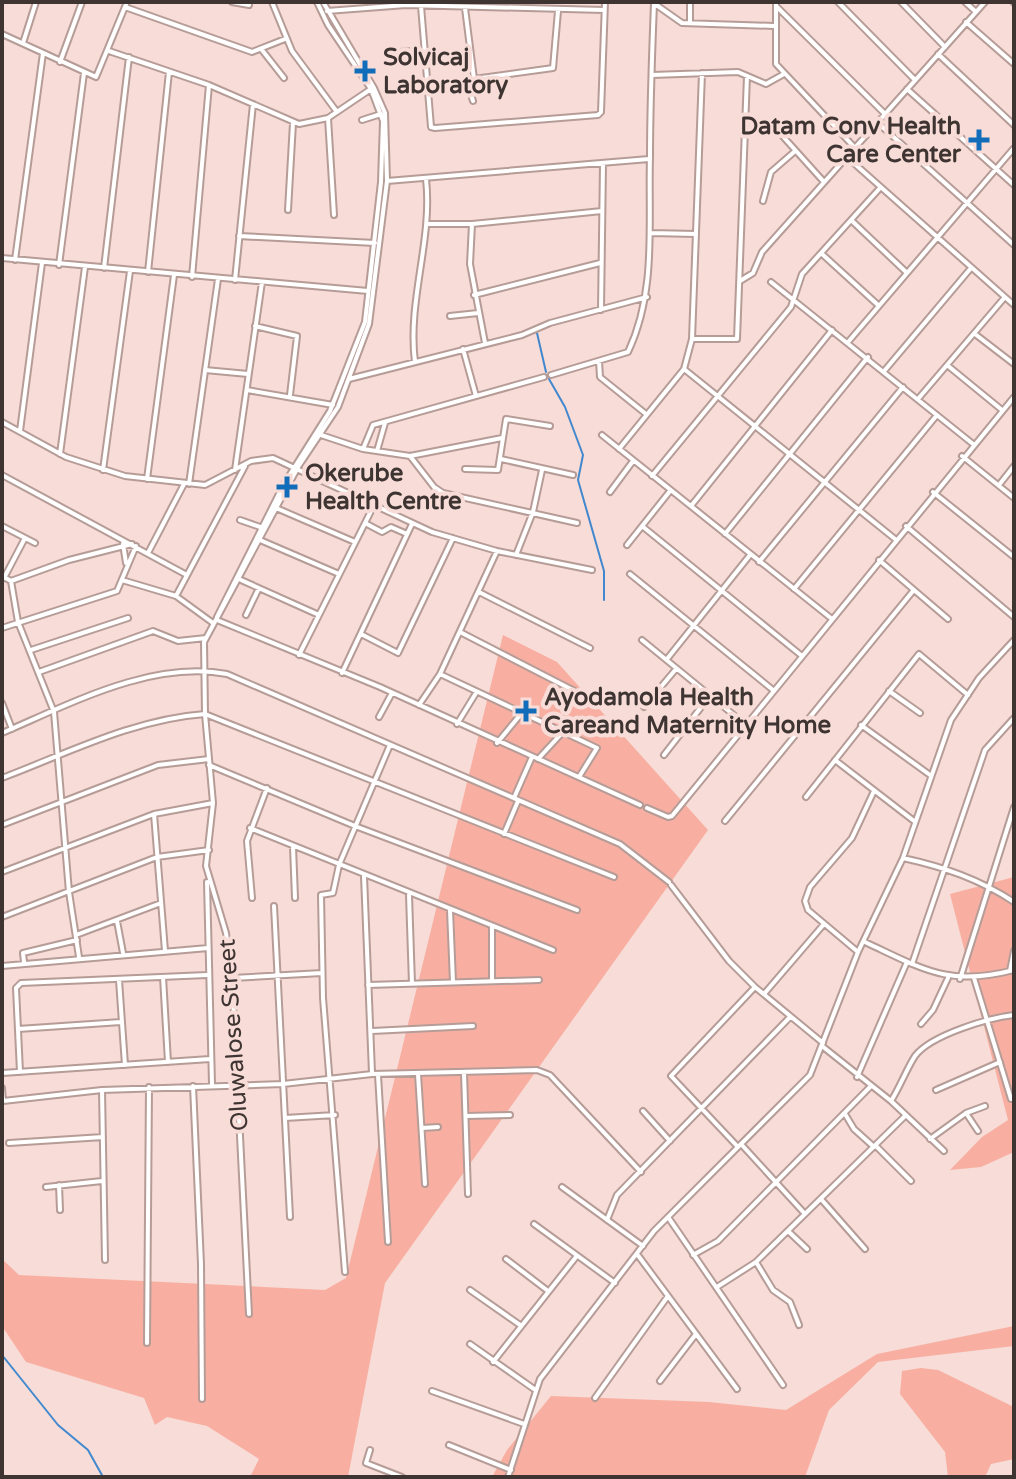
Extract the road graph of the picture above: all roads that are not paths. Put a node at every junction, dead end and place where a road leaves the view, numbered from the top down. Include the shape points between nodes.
1 (36, 2) edge
2 (82, 2) edge
3 (232, 2) edge
4 (272, 2) edge
5 (320, 2) edge
6 (605, 2) edge
7 (653, 2) edge
8 (690, 2) edge
9 (901, 2) edge
10 (965, 2) edge
11 (985, 2) edge
12 (840, 3) edge
13 (363, 4) edge
14 (126, 5) edge
15 (249, 5) dead end
16 (776, 5) edge
17 (421, 6) junction
18 (465, 8) junction
19 (605, 10) junction
20 (327, 11) junction
21 (558, 11) junction
22 (976, 12) junction
23 (966, 22) junction
24 (690, 23) junction
25 (774, 26) junction
26 (2, 34) edge
27 (285, 39) junction
28 (23, 43) junction
29 (945, 47) junction
30 (262, 50) junction
31 (426, 50) junction
32 (109, 51) junction
33 (400, 52) dead end
34 (43, 53) junction
35 (938, 54) junction
36 (129, 57) junction
37 (60, 62) junction
38 (1014, 64) edge
39 (169, 72) junction
40 (84, 73) junction
41 (702, 73) junction
42 (784, 74) junction
43 (652, 75) junction
44 (747, 76) junction
45 (284, 78) dead end
46 (474, 79) junction
47 (915, 80) junction
48 (209, 85) junction
49 (371, 89) junction
50 (907, 89) junction
51 (473, 101) dead end
52 (253, 104) junction
53 (337, 112) junction
54 (381, 114) junction
55 (885, 114) junction
56 (328, 118) junction
57 (362, 120) dead end
58 (770, 122) dead end
59 (293, 123) junction
60 (878, 123) junction
61 (1014, 125) edge
62 (1014, 148) edge
63 (856, 149) junction
64 (794, 152) junction
65 (848, 158) junction
66 (649, 159) junction
67 (603, 163) junction
68 (995, 169) junction
69 (426, 179) junction
70 (387, 181) junction
71 (824, 182) junction
72 (1014, 185) edge
73 (880, 188) junction
74 (763, 201) dead end
75 (966, 204) junction
76 (288, 210) dead end
77 (602, 211) junction
78 (334, 215) dead end
79 (851, 220) junction
80 (426, 224) junction
81 (472, 224) junction
82 (650, 233) junction
83 (696, 234) junction
84 (239, 236) junction
85 (936, 237) junction
86 (375, 243) junction
87 (1014, 245) edge
88 (821, 253) junction
89 (376, 257) junction
90 (2, 258) edge
91 (15, 260) junction
92 (42, 263) junction
93 (600, 263) junction
94 (59, 265) junction
95 (85, 267) junction
96 (104, 268) junction
97 (971, 268) junction
98 (130, 270) junction
99 (148, 272) junction
100 (906, 272) junction
101 (174, 275) junction
102 (192, 277) junction
103 (218, 279) junction
104 (235, 280) junction
105 (740, 281) junction
106 (262, 282) junction
107 (771, 282) dead end
108 (796, 284) junction
109 (368, 291) junction
110 (785, 293) junction
111 (474, 295) junction
112 (647, 297) junction
113 (1005, 297) junction
114 (794, 301) junction
115 (879, 305) junction
116 (1014, 305) edge
117 (601, 310) junction
118 (478, 313) junction
119 (450, 316) dead end
120 (255, 326) junction
121 (832, 330) junction
122 (975, 333) junction
123 (692, 339) junction
124 (848, 341) junction
125 (485, 343) junction
126 (463, 349) junction
127 (868, 357) junction
128 (599, 361) junction
129 (415, 362) junction
130 (1014, 364) edge
131 (947, 365) junction
132 (684, 369) junction
133 (205, 370) junction
134 (885, 370) junction
135 (248, 374) junction
136 (551, 375) dead end
137 (544, 377) dead end
138 (348, 379) junction
139 (903, 387) junction
140 (247, 390) junction
141 (290, 395) junction
142 (476, 396) junction
143 (1014, 397) edge
144 (718, 398) junction
145 (918, 399) junction
146 (333, 405) junction
147 (1002, 410) junction
148 (646, 414) junction
149 (937, 415) junction
150 (2, 422) edge
151 (385, 423) junction
152 (550, 426) dead end
153 (752, 426) junction
154 (20, 431) junction
155 (321, 435) junction
156 (602, 435) dead end
157 (502, 438) junction
158 (973, 444) junction
159 (363, 449) junction
160 (619, 449) junction
161 (377, 451) junction
162 (60, 454) junction
163 (787, 454) junction
164 (410, 456) junction
165 (962, 456) junction
166 (501, 459) junction
167 (633, 461) junction
168 (246, 464) junction
169 (296, 466) junction
170 (1014, 466) edge
171 (465, 469) dead end
172 (103, 470) junction
173 (235, 470) junction
174 (542, 470) junction
175 (2, 475) edge
176 (573, 475) dead end
177 (652, 476) junction
178 (147, 479) junction
179 (823, 481) junction
180 (187, 484) junction
181 (999, 485) junction
182 (670, 491) junction
183 (610, 492) dead end
184 (933, 492) junction
185 (1014, 498) edge
186 (374, 505) junction
187 (691, 506) junction
188 (276, 508) junction
189 (858, 511) junction
190 (533, 512) junction
191 (240, 520) dead end
192 (365, 523) junction
193 (577, 523) dead end
194 (412, 524) junction
195 (2, 526) edge
196 (642, 526) junction
197 (906, 526) junction
198 (263, 528) junction
199 (407, 534) junction
200 (725, 534) junction
201 (25, 538) junction
202 (453, 538) junction
203 (122, 539) junction
204 (895, 539) junction
205 (260, 540) junction
206 (355, 542) junction
207 (35, 543) dead end
208 (134, 545) junction
209 (627, 545) dead end
210 (123, 546) junction
211 (497, 551) junction
212 (148, 553) junction
213 (516, 555) junction
214 (750, 555) junction
215 (1014, 557) edge
216 (879, 560) junction
217 (759, 562) junction
218 (126, 565) junction
219 (592, 570) dead end
220 (185, 574) junction
221 (339, 574) junction
222 (630, 574) dead end
223 (3, 577) edge
224 (240, 579) junction
225 (122, 580) junction
226 (11, 581) junction
227 (259, 588) junction
228 (794, 589) junction
229 (722, 590) junction
230 (913, 591) junction
231 (479, 592) junction
232 (176, 596) junction
233 (246, 615) dead end
234 (319, 615) junction
235 (1014, 617) edge
236 (128, 618) dead end
237 (832, 619) junction
238 (948, 619) dead end
239 (215, 621) junction
240 (18, 622) junction
241 (693, 626) junction
242 (2, 628) edge
243 (459, 632) junction
244 (361, 634) junction
245 (206, 638) junction
246 (642, 640) dead end
247 (1014, 640) edge
248 (590, 648) dead end
249 (31, 650) junction
250 (299, 655) junction
251 (802, 656) junction
252 (666, 660) junction
253 (677, 668) junction
254 (204, 669) junction
255 (39, 672) junction
256 (342, 673) junction
257 (440, 674) junction
258 (773, 690) junction
259 (889, 691) junction
260 (392, 693) junction
261 (476, 693) junction
262 (968, 695) junction
263 (710, 697) junction
264 (2, 703) edge
265 (600, 704) dead end
266 (419, 705) junction
267 (644, 707) dead end
268 (54, 712) junction
269 (920, 713) dead end
270 (205, 714) junction
271 (521, 714) junction
272 (379, 717) dead end
273 (1014, 718) edge
274 (457, 724) junction
275 (746, 725) junction
276 (861, 725) junction
277 (12, 729) junction
278 (2, 733) edge
279 (562, 733) junction
280 (497, 743) junction
281 (390, 745) junction
282 (664, 755) dead end
283 (60, 756) junction
284 (535, 758) junction
285 (835, 760) junction
286 (209, 762) junction
287 (930, 775) junction
288 (579, 777) junction
289 (2, 778) edge
290 (374, 783) junction
291 (267, 788) junction
292 (874, 791) junction
293 (806, 797) dead end
294 (516, 800) junction
295 (62, 802) junction
296 (213, 803) junction
297 (640, 805) dead end
298 (1014, 807) edge
299 (647, 808) dead end
300 (154, 814) junction
301 (725, 821) dead end
302 (914, 821) junction
303 (2, 825) edge
304 (355, 826) junction
305 (250, 828) junction
306 (504, 834) junction
307 (293, 847) junction
308 (66, 848) junction
309 (209, 850) junction
310 (157, 857) junction
311 (903, 858) junction
312 (339, 865) junction
313 (945, 867) junction
314 (2, 872) edge
315 (364, 876) junction
316 (614, 877) dead end
317 (208, 880) junction
318 (988, 884) junction
319 (69, 892) junction
320 (409, 895) junction
321 (252, 898) dead end
322 (295, 898) dead end
323 (1014, 902) edge
324 (161, 903) junction
325 (274, 906) dead end
326 (450, 910) junction
327 (577, 910) dead end
328 (2, 917) edge
329 (117, 921) junction
330 (824, 924) junction
331 (492, 927) junction
332 (77, 938) junction
333 (865, 942) junction
334 (208, 948) junction
335 (553, 950) dead end
336 (165, 951) junction
337 (1014, 951) edge
338 (858, 952) junction
339 (123, 953) junction
340 (79, 957) junction
341 (24, 962) junction
342 (909, 963) junction
343 (2, 966) edge
344 (1012, 970) edge
345 (322, 973) junction
346 (207, 975) junction
347 (278, 975) junction
348 (163, 977) junction
349 (232, 978) junction
350 (948, 978) junction
351 (974, 978) junction
352 (119, 979) junction
353 (960, 979) junction
354 (492, 980) junction
355 (539, 980) dead end
356 (453, 982) junction
357 (412, 984) junction
358 (368, 985) junction
359 (755, 987) junction
360 (764, 994) junction
361 (1014, 1015) edge
362 (790, 1017) junction
363 (989, 1019) junction
364 (121, 1022) junction
365 (921, 1024) dead end
366 (473, 1026) dead end
367 (18, 1029) junction
368 (372, 1031) junction
369 (822, 1044) junction
370 (210, 1059) junction
371 (168, 1062) junction
372 (1000, 1062) junction
373 (125, 1065) junction
374 (20, 1072) junction
375 (2, 1073) edge
376 (464, 1073) junction
377 (372, 1074) junction
378 (418, 1074) junction
379 (378, 1075) junction
380 (857, 1077) junction
381 (331, 1078) junction
382 (239, 1084) junction
383 (283, 1084) junction
384 (212, 1085) junction
385 (193, 1086) junction
386 (149, 1087) junction
387 (870, 1087) junction
388 (2, 1088) edge
389 (102, 1090) junction
390 (936, 1090) dead end
391 (1011, 1099) dead end
392 (2, 1101) edge
393 (891, 1101) junction
394 (985, 1106) dead end
395 (703, 1110) junction
396 (643, 1111) dead end
397 (966, 1113) junction
398 (845, 1114) junction
399 (335, 1115) junction
400 (510, 1115) dead end
401 (906, 1115) junction
402 (466, 1116) junction
403 (285, 1118) junction
404 (438, 1127) dead end
405 (422, 1128) junction
406 (978, 1131) dead end
407 (103, 1137) junction
408 (930, 1139) junction
409 (670, 1141) junction
410 (9, 1143) dead end
411 (740, 1146) junction
412 (875, 1146) junction
413 (944, 1151) dead end
414 (641, 1172) junction
415 (102, 1181) junction
416 (911, 1181) dead end
417 (776, 1182) junction
418 (425, 1184) dead end
419 (59, 1185) junction
420 (46, 1187) dead end
421 (562, 1187) dead end
422 (468, 1194) dead end
423 (821, 1199) junction
424 (60, 1210) dead end
425 (805, 1214) junction
426 (290, 1217) dead end
427 (668, 1217) junction
428 (607, 1220) junction
429 (534, 1224) dead end
430 (788, 1231) junction
431 (388, 1242) dead end
432 (643, 1246) junction
433 (807, 1249) dead end
434 (865, 1249) dead end
435 (637, 1254) junction
436 (693, 1255) junction
437 (576, 1257) junction
438 (506, 1259) dead end
439 (105, 1260) dead end
440 (756, 1262) junction
441 (345, 1272) dead end
442 (615, 1283) junction
443 (717, 1287) junction
444 (470, 1290) dead end
445 (548, 1291) junction
446 (668, 1296) junction
447 (249, 1314) dead end
448 (520, 1325) junction
449 (799, 1325) dead end
450 (696, 1334) junction
451 (147, 1343) dead end
452 (470, 1344) dead end
453 (493, 1362) junction
454 (660, 1381) dead end
455 (783, 1385) dead end
456 (534, 1389) junction
457 (737, 1389) dead end
458 (432, 1391) dead end
459 (595, 1398) dead end
460 (202, 1399) dead end
461 (524, 1424) junction
462 (449, 1445) dead end
463 (370, 1450) dead end
464 (511, 1470) junction
465 (402, 1477) edge
466 (508, 1477) edge

1 - 28 street
2 - 37 street
3 - 15 street
4 - 27 street
5 - 20 street, Oluwalose Street
5 - 49 street, Oluwalose Street via 328,25
6 - 19 street
7 - 24 street
7 - 43 street
8 - 24 street
9 - 29 street
10 - 22 street
11 - 22 street
12 - 47 street
13 - 17 street
13 - 20 street
14 - 30 street via 221,44
14 - 32 street
16 - 25 street
16 - 55 street
17 - 18 street
17 - 31 street
18 - 21 street
18 - 46 street
19 - 21 street
19 - 31 street via 601,112 594,117 433,128
20 - 70 street, Oluwalose Street via 385,113
21 - 46 street via 553,68
22 - 23 street
23 - 29 street
23 - 38 street
24 - 25 street
25 - 42 street via 774,57
26 - 28 street
27 - 30 street
27 - 53 street
28 - 34 street
29 - 35 street
30 - 45 street
31 - 33 street
32 - 36 street
32 - 40 street via 100,74
34 - 37 street
34 - 91 street
35 - 47 street
35 - 61 street
36 - 39 street
36 - 96 street
37 - 40 street
39 - 48 street
39 - 99 street
40 - 94 street
41 - 43 street
41 - 44 street
41 - 83 street
42 - 44 street via 766,84
42 - 63 street
43 - 66 street
44 - 105 street
46 - 51 street
47 - 50 street
48 - 52 street
48 - 102 street
49 - 53 street
49 - 54 street, Oluwalose Street
50 - 55 street
50 - 68 street
52 - 59 street
52 - 84 street
53 - 56 street
54 - 57 street
54 - 86 street, Oluwalose Street
55 - 60 street
56 - 59 street
56 - 78 street
58 - 64 street
59 - 76 street
60 - 63 street
60 - 75 street
62 - 68 street
63 - 65 street
64 - 71 street
64 - 74 street via 771,172
65 - 71 street
65 - 73 street
66 - 67 street
66 - 82 street
67 - 69 street
67 - 77 street
68 - 72 street
68 - 75 street
69 - 70 street
69 - 80 street
70 - 89 street, Oluwalose Street
71 - 105 street via 762,252 753,273
73 - 79 street
73 - 85 street
75 - 85 street
75 - 87 street
77 - 81 street
77 - 93 street
79 - 88 street
79 - 100 street
80 - 81 street
80 - 129 street via 411,333
81 - 111 street
82 - 83 street
82 - 112 street
83 - 123 street
84 - 86 street
84 - 104 street
85 - 97 street
85 - 100 street
86 - 89 street, Oluwalose Street
88 - 108 street
88 - 115 street
89 - 109 street, Oluwalose Street
89 - 138 street, Oluwalose Street via 369,324
90 - 91 street
91 - 92 street
92 - 94 street
92 - 154 street
93 - 111 street
93 - 117 street
94 - 95 street
95 - 96 street
95 - 162 street
96 - 98 street
97 - 113 street
97 - 134 street
98 - 99 street
98 - 172 street
99 - 101 street
100 - 115 street
101 - 102 street
101 - 178 street
102 - 103 street
103 - 104 street
103 - 133 street
104 - 106 street
105 - 123 street via 737,339
106 - 109 street
106 - 120 street
107 - 110 street
108 - 110 street
108 - 114 street
109 - 146 street, Oluwalose Street via 365,322
110 - 114 street
111 - 118 street
112 - 117 street
112 - 128 street via 628,352
113 - 116 street
113 - 122 street
114 - 121 street
114 - 144 street
115 - 124 street
117 - 125 street
118 - 119 street
118 - 125 street
120 - 135 street
120 - 141 street via 297,336
121 - 124 street
121 - 153 street
122 - 130 street
122 - 131 street
123 - 132 street
124 - 127 street
125 - 126 street
126 - 129 street
126 - 142 street
127 - 134 street
127 - 163 street
128 - 136 street
128 - 148 street via 600,377
129 - 138 street
131 - 145 street
131 - 147 street
132 - 144 street
132 - 148 street
133 - 135 street
133 - 180 street
134 - 139 street
135 - 140 street
137 - 142 street
138 - 155 street, Oluwalose Street
139 - 145 street
139 - 179 street
140 - 141 street
140 - 173 street
141 - 146 street
142 - 151 street
143 - 147 street
144 - 153 street
144 - 177 street
145 - 149 street
146 - 169 street, Oluwalose Street
147 - 158 street
148 - 160 street
149 - 158 street
149 - 189 street
150 - 154 street
151 - 159 street via 371,426
151 - 161 street
152 - 157 street via 511,417 505,420
153 - 163 street
153 - 187 street
154 - 162 street
155 - 159 street
155 - 169 street, Oluwalose Street
156 - 160 street
157 - 164 street
157 - 166 street
158 - 165 street
159 - 161 street
160 - 167 street
161 - 164 street
162 - 172 street
163 - 179 street
163 - 200 street
164 - 190 street via 443,493
165 - 181 street
165 - 184 street
166 - 171 street via 498,470
166 - 174 street
167 - 177 street
167 - 183 street
168 - 169 street via 268,457
168 - 173 street
168 - 220 street
169 - 186 street
169 - 188 street, Oluwalose Street
169 - 198 street, Oluwalose Street
170 - 181 street
172 - 178 street
173 - 180 street via 211,483
174 - 176 street
174 - 190 street
175 - 203 street
177 - 182 street
178 - 180 street
179 - 189 street
179 - 217 street
180 - 212 street
181 - 185 street
182 - 187 street
182 - 196 street
184 - 197 street
184 - 215 street
186 - 192 street
186 - 194 street
187 - 200 street
188 - 198 street, Oluwalose Street
188 - 206 street
189 - 204 street
189 - 228 street
190 - 193 street
190 - 213 street
191 - 198 street
192 - 199 street via 382,532 391,527
192 - 206 street
194 - 199 street
194 - 202 street
195 - 201 street
196 - 209 street
196 - 229 street
197 - 204 street
197 - 235 street
198 - 205 street, Oluwalose Street
198 - 239 street, Oluwalose Street
199 - 244 street
200 - 214 street
201 - 207 street
201 - 223 street
202 - 211 street
202 - 244 street via 398,653
203 - 208 street
203 - 210 street
204 - 216 street
205 - 221 street
205 - 224 street, Oluwalose Street
206 - 221 street
208 - 210 street
208 - 212 street
208 - 218 street
210 - 218 street
210 - 226 street
211 - 213 street
211 - 231 street
212 - 220 street
213 - 219 street
214 - 217 street
214 - 229 street
216 - 230 street
216 - 237 street
217 - 228 street
218 - 225 street
220 - 232 street
221 - 234 street
222 - 241 street
223 - 226 street
224 - 227 street
224 - 239 street, Oluwalose Street
225 - 232 street
225 - 240 street via 117,591
226 - 240 street
227 - 233 street
227 - 234 street
228 - 237 street
229 - 241 street
229 - 251 street
230 - 238 street
230 - 301 street
231 - 243 street
231 - 248 street
232 - 239 street
234 - 250 street
236 - 249 street
237 - 251 street
239 - 245 street, Oluwalose Street
239 - 250 street
240 - 242 street
240 - 249 street
241 - 252 street
241 - 258 street
243 - 257 street
243 - 265 street
244 - 256 street
245 - 254 street, Oluwalose Street
245 - 255 street via 178,641 153,631
246 - 252 street
247 - 262 street
249 - 255 street
250 - 256 street
251 - 258 street
252 - 253 street
253 - 263 street
253 - 267 street
254 - 268 street via 161,673
254 - 270 street, Oluwalose Street
254 - 281 street via 227,674
255 - 268 street
256 - 260 street
257 - 261 street
257 - 266 street
258 - 275 street
259 - 262 street via 919,654
259 - 269 street
259 - 276 street
260 - 266 street
260 - 272 street
261 - 271 street
261 - 274 street
262 - 287 street via 951,720
263 - 275 street
263 - 282 street
264 - 277 street
266 - 274 street
268 - 277 street
268 - 283 street
270 - 283 street via 138,725
270 - 286 street, Oluwalose Street
270 - 290 street
271 - 279 street
271 - 280 street
273 - 313 street via 985,750
274 - 280 street
275 - 299 street via 672,816
276 - 285 street
276 - 287 street
277 - 278 street
279 - 284 street
279 - 288 street via 598,750
280 - 284 street
281 - 290 street
281 - 294 street
283 - 289 street
283 - 295 street
284 - 288 street
284 - 294 street
285 - 292 street
285 - 293 street
286 - 291 street
286 - 295 street via 158,765
286 - 296 street, Oluwalose Street
287 - 302 street
288 - 297 street
290 - 304 street
290 - 306 street
291 - 304 street
291 - 305 street
292 - 302 street
292 - 330 street via 852,838 806,896 808,910
294 - 306 street
294 - 359 street via 620,844 670,883
295 - 303 street
295 - 308 street
296 - 300 street
296 - 309 street, Oluwalose Street
298 - 318 street
300 - 308 street
300 - 310 street
302 - 311 street
304 - 312 street
304 - 327 street
305 - 307 street
305 - 321 street
306 - 316 street
307 - 312 street
307 - 322 street
308 - 314 street
308 - 319 street
309 - 310 street
309 - 317 street, Oluwalose Street
310 - 319 street
310 - 324 street
311 - 313 street
311 - 333 street
312 - 315 street
312 - 345 street via 333,893 321,895
313 - 318 street
313 - 342 street via 927,928
315 - 320 street
315 - 358 street
317 - 334 street
317 - 349 street, Oluwalose Street via 226,933
318 - 323 street
318 - 353 street
319 - 328 street
319 - 332 street
320 - 326 street
320 - 357 street
324 - 329 street
324 - 336 street
325 - 347 street
326 - 331 street
326 - 356 street
329 - 332 street
329 - 339 street
330 - 338 street
330 - 360 street
331 - 335 street
331 - 354 street
332 - 340 street
332 - 341 street via 23,953
333 - 338 street
333 - 342 street
334 - 336 street
334 - 346 street
336 - 339 street
337 - 344 street
338 - 369 street
339 - 340 street
340 - 341 street
341 - 343 street
342 - 350 street
342 - 380 street
344 - 351 street
345 - 347 street
345 - 381 street
346 - 348 street
346 - 370 street
347 - 349 street
347 - 383 street
348 - 352 street
348 - 371 street
349 - 382 street, Oluwalose Street
350 - 353 street
350 - 365 street
351 - 353 street
351 - 363 street
352 - 364 street
352 - 367 street via 21,983 16,988
354 - 355 street
354 - 356 street
356 - 357 street
357 - 358 street
358 - 368 street
359 - 360 street
359 - 395 street via 672,1073
360 - 362 street
361 - 363 street
362 - 369 street
362 - 395 street
363 - 372 street
363 - 393 street via 924,1047
364 - 367 street
364 - 373 street
366 - 368 street
367 - 374 street
368 - 377 street
369 - 380 street
369 - 411 street via 810,1075
370 - 371 street
370 - 384 street
371 - 373 street
372 - 390 street
372 - 391 street
373 - 374 street
374 - 375 street
376 - 378 street
376 - 402 street
376 - 414 street via 544,1071
377 - 379 street
377 - 381 street
378 - 379 street
378 - 405 street
379 - 431 street
380 - 387 street
381 - 383 street
381 - 399 street
382 - 383 street
382 - 384 street
382 - 447 street, Oluwalose Street
383 - 403 street
384 - 385 street
385 - 386 street
385 - 460 street
386 - 389 street
386 - 451 street
387 - 393 street
387 - 398 street
388 - 392 street
389 - 392 street
389 - 407 street
393 - 401 street
394 - 397 street
395 - 409 street
395 - 411 street
396 - 409 street
397 - 406 street
397 - 408 street
398 - 412 street
398 - 417 street
399 - 403 street
399 - 441 street
400 - 402 street
401 - 408 street
401 - 412 street
402 - 422 street
403 - 426 street
404 - 405 street
405 - 418 street
407 - 410 street
407 - 415 street
408 - 413 street
409 - 414 street
411 - 417 street
411 - 427 street
412 - 416 street
412 - 423 street
414 - 428 street via 617,1195
415 - 419 street
415 - 439 street
417 - 425 street
417 - 436 street via 718,1241
419 - 420 street
419 - 424 street
421 - 428 street
423 - 425 street
423 - 434 street
425 - 430 street
427 - 432 street
427 - 436 street
428 - 432 street
429 - 437 street
430 - 433 street
430 - 440 street
432 - 435 street
435 - 442 street
435 - 446 street
436 - 443 street
437 - 442 street
437 - 445 street
438 - 445 street
440 - 443 street
440 - 449 street via 773,1290 790,1302
442 - 456 street
443 - 455 street
444 - 448 street
445 - 448 street
446 - 450 street
446 - 459 street
448 - 453 street
450 - 454 street
450 - 457 street
452 - 453 street
453 - 456 street
456 - 461 street
458 - 461 street
461 - 464 street
462 - 464 street
463 - 465 street via 366,1463
464 - 466 street

